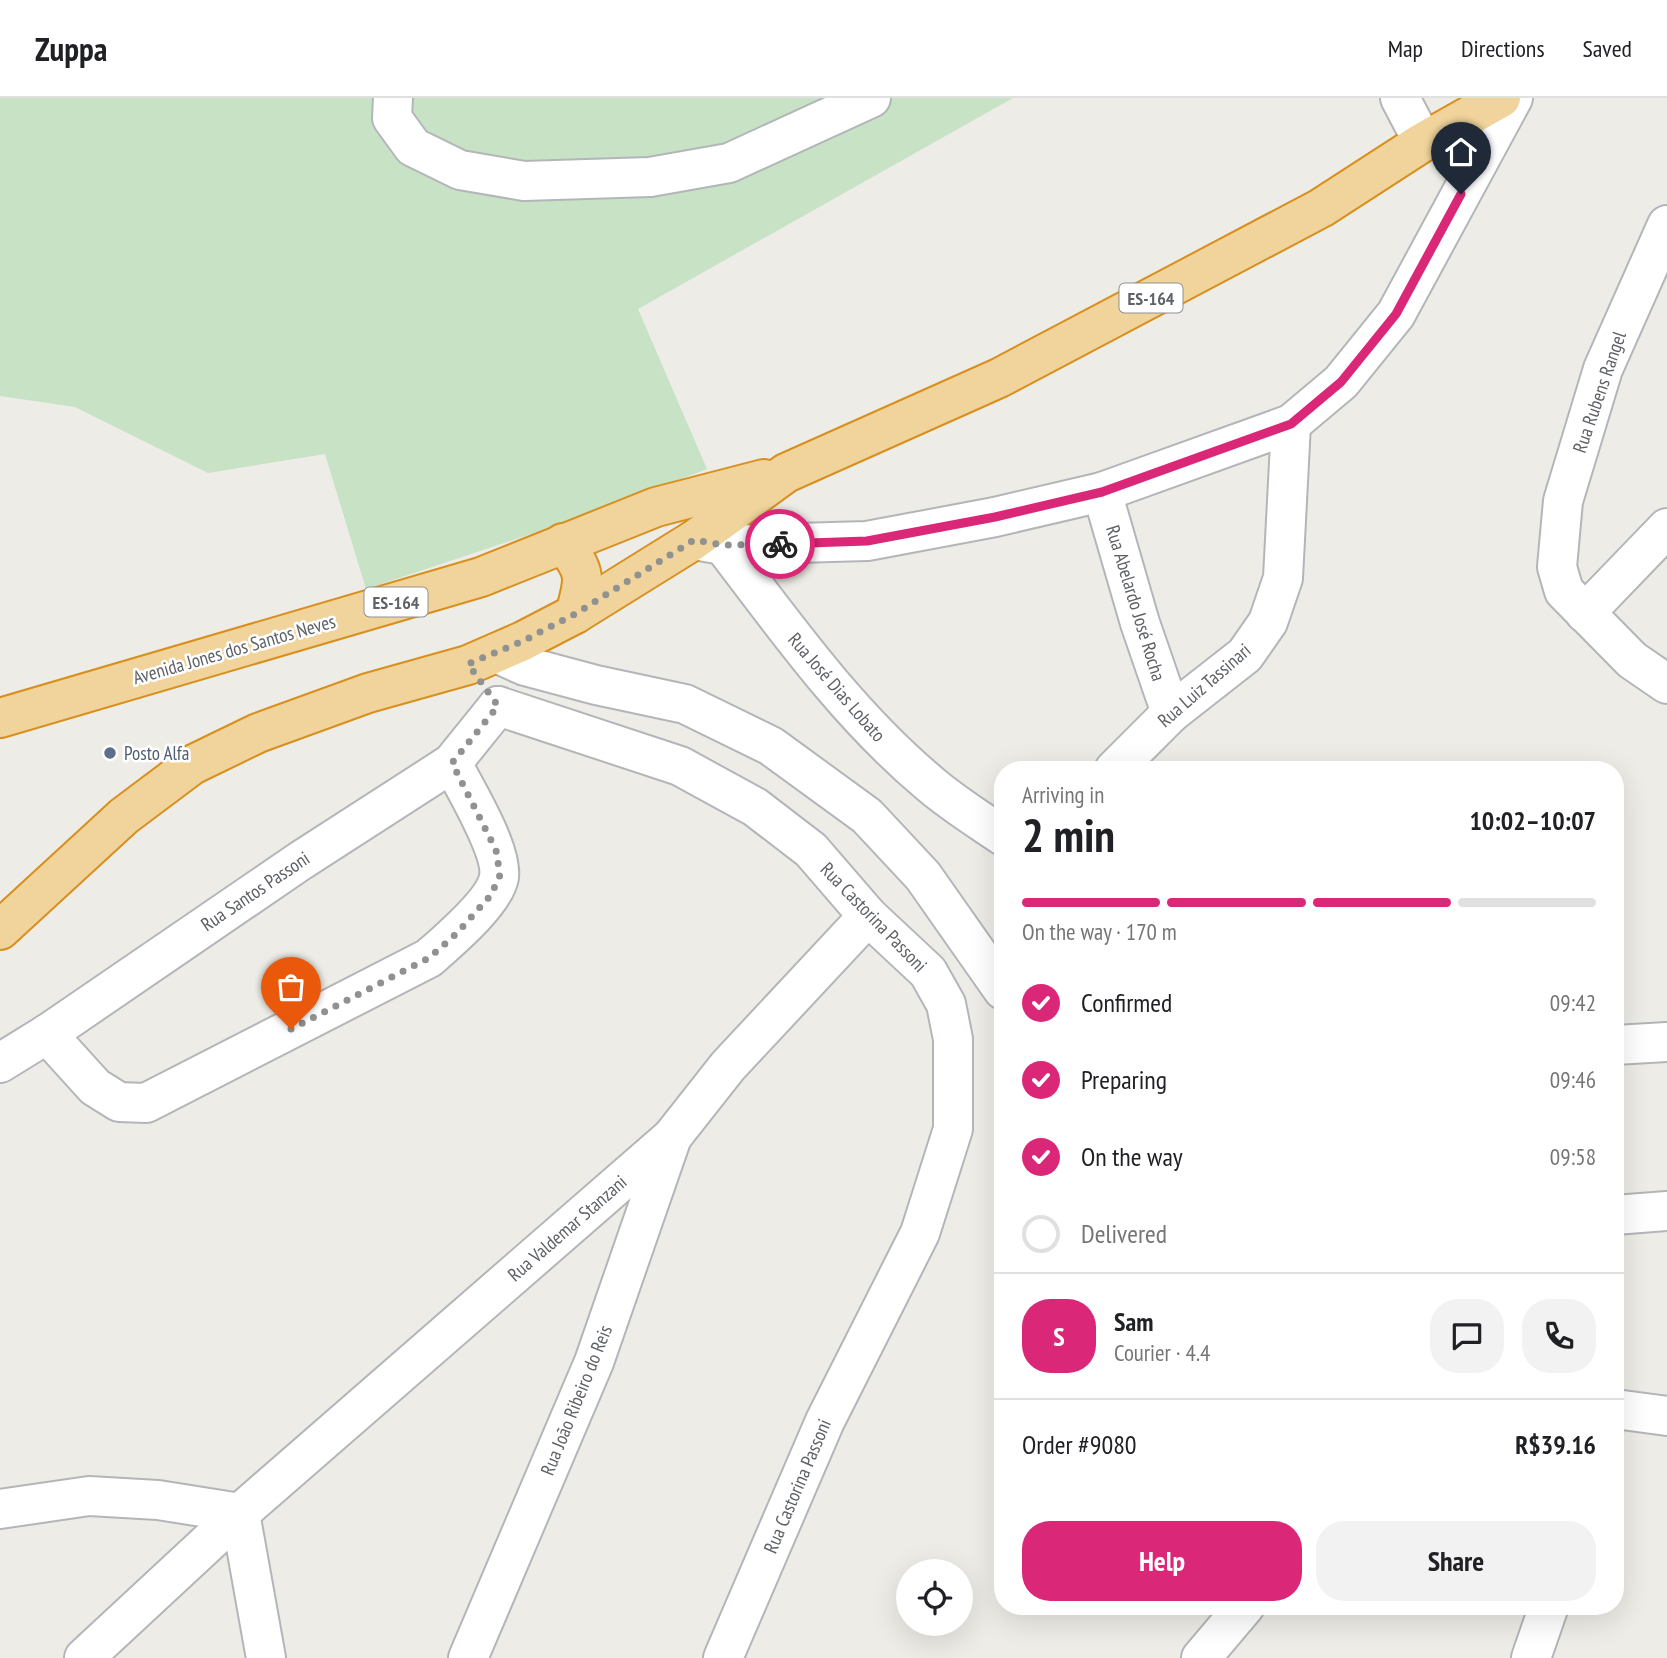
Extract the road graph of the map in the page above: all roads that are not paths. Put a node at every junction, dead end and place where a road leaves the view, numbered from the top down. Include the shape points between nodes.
1 (393, 98) edge
2 (871, 98) edge
3 (1399, 98) edge
4 (1501, 98) edge
5 (1513, 98) edge
6 (1423, 142) junction
7 (1667, 225) edge
8 (1291, 424) junction
9 (786, 473) junction
10 (1102, 492) junction
11 (1667, 528) edge
12 (563, 543) junction
13 (709, 543) junction
14 (1585, 613) junction
15 (575, 614) junction
16 (482, 659) junction
17 (1667, 684) edge
18 (498, 706) junction
19 (1171, 713) junction
20 (0, 718) edge
21 (1123, 761) edge
22 (452, 763) junction
23 (994, 830) edge
24 (868, 916) junction
25 (0, 930) edge
26 (994, 977) edge
27 (47, 1034) junction
28 (1667, 1042) edge
29 (1624, 1044) edge
30 (0, 1063) edge
31 (671, 1137) junction
32 (1667, 1211) edge
33 (1624, 1214) edge
34 (1624, 1413) edge
35 (1667, 1416) edge
36 (0, 1509) edge
37 (240, 1513) junction
38 (1237, 1615) edge
39 (1546, 1615) edge
40 (84, 1658) edge
41 (266, 1658) edge
42 (468, 1658) edge
43 (723, 1658) edge
44 (1201, 1658) edge
45 (1531, 1658) edge

1 - 2 street via 392,118 413,147 460,170 524,181 650,177 729,163
3 - 6 street
4 - 6 highway, ES-164
5 - 8 street via 1396,314 1341,382
6 - 9 highway, ES-164 via 1321,208 999,378
7 - 14 street, Rua Rubens Rangel via 1603,369 1563,500 1557,567 1564,591
8 - 10 street
8 - 19 street, Rua Luiz Tassinari via 1283,578 1268,622 1245,655
9 - 12 highway, Avenida Jones dos Santos Neves / ES-164 via 656,508
9 - 13 highway, ES-164
10 - 13 street via 867,541
10 - 19 street, Rua Abelardo José Rocha
11 - 14 street
12 - 15 highway via 579,563 583,584
12 - 20 highway, Avenida Jones dos Santos Neves / ES-164 via 481,577
13 - 15 highway, ES-164
13 - 23 street, Rua José Dias Lobato via 859,718 929,784
14 - 17 street via 1632,660
15 - 16 highway, ES-164
16 - 18 street
16 - 25 highway, ES-164 via 258,733 192,765 124,816
16 - 26 street via 685,704 771,747 867,816 923,876
18 - 22 street, Rua Santos Passoni
18 - 24 street, Rua Castorina Passoni via 680,766 755,807 811,850
19 - 21 street, Rua Luiz Tassinari
22 - 27 street, Rua Santos Passoni
22 - 27 street via 496,850 500,875 491,895 429,958 146,1103 119,1102 95,1087
24 - 31 street, Rua Valdemar Stanzani via 728,1066
24 - 43 street, Rua Castorina Passoni via 928,972 946,1004 953,1039 953,1129 920,1233 825,1421
27 - 30 street, Rua Santos Passoni
28 - 29 street
31 - 37 street, Rua Valdemar Stanzani
31 - 42 street, Rua João Ribeiro do Reis via 594,1362
32 - 33 street
34 - 35 street
36 - 37 street via 89,1496 158,1500
37 - 40 street, Rua Valdemar Stanzani
37 - 41 street
38 - 44 street
39 - 45 street

